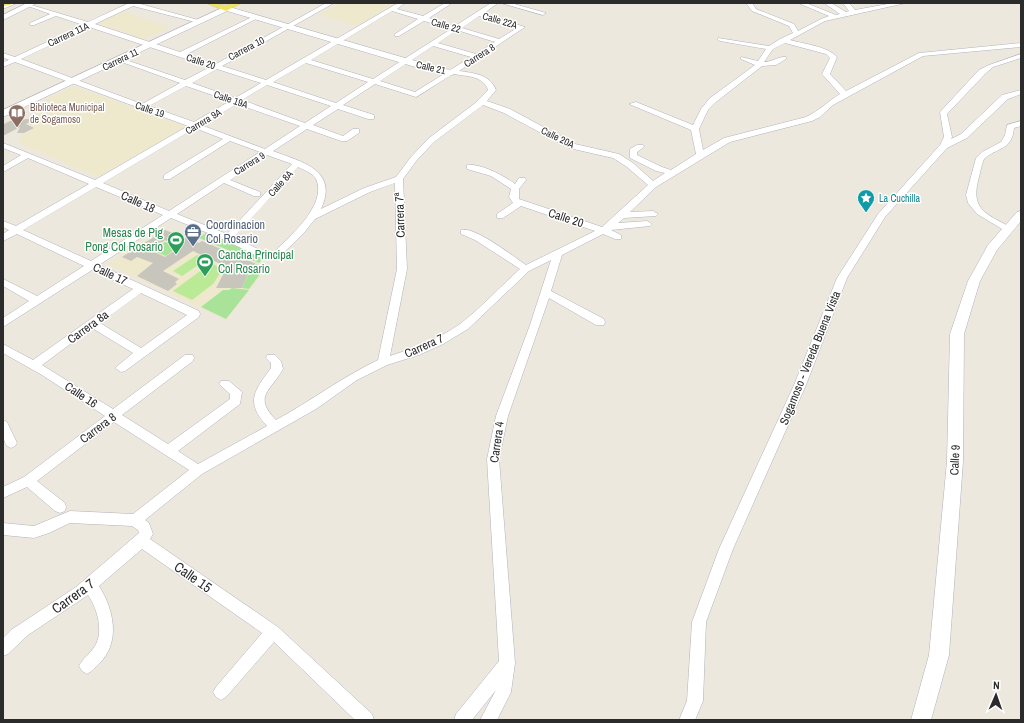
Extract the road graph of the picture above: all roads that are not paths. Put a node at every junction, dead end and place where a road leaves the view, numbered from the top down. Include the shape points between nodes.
1 (13, 3) edge
2 (21, 3) edge
3 (133, 3) edge
4 (212, 3) edge
5 (331, 3) edge
6 (402, 3) edge
7 (449, 3) edge
8 (495, 3) edge
9 (504, 3) edge
10 (749, 3) edge
11 (801, 3) edge
12 (827, 3) edge
13 (846, 3) edge
14 (903, 3) edge
15 (32, 4) edge
16 (231, 5) edge
17 (3, 8) edge
18 (392, 10) junction
19 (853, 12) junction
20 (56, 13) junction
21 (543, 13) dead end
22 (478, 14) junction
23 (845, 14) junction
24 (256, 17) junction
25 (836, 17) junction
26 (3, 18) edge
27 (423, 19) junction
28 (199, 21) junction
29 (89, 24) junction
30 (290, 25) junction
31 (522, 27) joint
32 (45, 28) dead end
33 (456, 28) junction
34 (796, 33) junction
35 (397, 35) dead end
36 (720, 39) dead end
37 (340, 40) junction
38 (782, 40) junction
39 (500, 41) junction
40 (150, 44) junction
41 (432, 44) junction
42 (1021, 45) edge
43 (770, 48) junction
44 (182, 54) junction
45 (3, 55) edge
46 (1021, 55) edge
47 (477, 56) junction
48 (743, 58) dead end
49 (784, 58) dead end
50 (14, 59) junction
51 (118, 59) junction
52 (306, 60) junction
53 (408, 60) junction
54 (3, 64) edge
55 (215, 65) junction
56 (759, 65) junction
57 (452, 72) junction
58 (73, 81) junction
59 (373, 82) junction
60 (183, 83) junction
61 (268, 83) junction
62 (1021, 92) edge
63 (844, 95) junction
64 (236, 101) junction
65 (481, 102) junction
66 (633, 104) dead end
67 (142, 106) junction
68 (338, 106) junction
69 (3, 114) edge
70 (371, 117) dead end
71 (1021, 123) edge
72 (196, 125) junction
73 (307, 126) junction
74 (695, 129) junction
75 (356, 131) dead end
76 (230, 138) junction
77 (3, 144) edge
78 (944, 146) junction
79 (640, 147) dead end
80 (268, 152) junction
81 (28, 155) junction
82 (700, 155) junction
83 (297, 163) junction
84 (470, 167) dead end
85 (3, 169) edge
86 (674, 173) junction
87 (167, 177) dead end
88 (399, 179) junction
89 (223, 180) junction
90 (522, 180) dead end
91 (97, 184) junction
92 (653, 185) junction
93 (515, 189) junction
94 (257, 194) dead end
95 (517, 202) junction
96 (653, 214) dead end
97 (1021, 214) edge
98 (168, 215) junction
99 (621, 215) junction
100 (500, 216) dead end
101 (312, 217) junction
102 (3, 224) edge
103 (647, 224) dead end
104 (605, 228) junction
105 (1007, 228) junction
106 (16, 230) junction
107 (464, 232) dead end
108 (618, 237) dead end
109 (3, 238) edge
110 (228, 238) junction
111 (557, 255) junction
112 (92, 266) junction
113 (526, 269) junction
114 (3, 282) edge
115 (141, 288) junction
116 (546, 293) junction
117 (37, 301) junction
118 (600, 322) dead end
119 (3, 323) edge
120 (93, 324) junction
121 (3, 348) edge
122 (141, 353) junction
123 (189, 358) dead end
124 (271, 358) dead end
125 (383, 362) junction
126 (34, 365) junction
127 (121, 368) dead end
128 (226, 384) dead end
129 (113, 416) junction
130 (3, 425) edge
131 (275, 427) junction
132 (11, 443) dead end
133 (168, 451) junction
134 (198, 470) junction
135 (28, 481) junction
136 (3, 493) edge
137 (60, 507) dead end
138 (135, 520) junction
139 (3, 529) edge
140 (142, 541) junction
141 (90, 585) junction
142 (273, 632) junction
143 (3, 649) edge
144 (506, 663) junction
145 (87, 666) dead end
146 (221, 692) dead end
147 (366, 720) edge
148 (462, 720) edge
149 (488, 720) edge
150 (688, 720) edge
151 (921, 720) edge

1 - 17 street
2 - 17 street
3 - 28 street
3 - 29 street, Carrera 11A
4 - 16 main road, Calle 21
5 - 30 street, Carrera 10
6 - 18 street, Carrera 9A
7 - 27 street
8 - 22 street, Carrera 9
9 - 21 street
10 - 34 street via 754,10 792,25
11 - 25 street
12 - 23 street
13 - 19 street
14 - 19 street
15 - 20 street, Calle 20
15 - 26 street
16 - 24 street, Calle 21
16 - 28 street, Carrera 11
16 - 30 street, Calle 21
18 - 27 street, Calle 22
18 - 37 street, Carrera 9A
19 - 23 street
20 - 29 street, Calle 20
20 - 32 street via 29,23
22 - 31 street, Calle 22A
22 - 33 street, Carrera 9
23 - 25 street
24 - 30 street, Calle 21
24 - 44 street
25 - 34 street via 823,20
27 - 33 street, Calle 22
27 - 35 street
28 - 40 street, Carrera 11
29 - 40 street, Calle 20
29 - 50 street, Carrera 11A
30 - 37 street, Calle 21
30 - 55 street, Carrera 10
31 - 39 street, Carrera 8
33 - 39 street, Calle 22
33 - 41 street, Carrera 9
34 - 38 street
36 - 43 street
37 - 52 street, Carrera 9A
37 - 53 street, Calle 21
38 - 43 street
38 - 63 street via 834,57 826,74
39 - 47 street, Carrera 8
40 - 44 street, Calle 20
40 - 51 street, Carrera 11
41 - 47 street
41 - 53 street, Carrera 9
42 - 46 street via 1017,49
42 - 63 street, Carrera 7 via 921,54
43 - 56 street
44 - 55 street, Calle 20
45 - 50 street, Calle 19
46 - 78 street via 982,72 943,114 948,137
47 - 57 street, Carrera 8
48 - 56 street
49 - 56 street
50 - 54 street, Carrera 11A
50 - 58 street, Calle 19
51 - 58 street, Carrera 11
51 - 60 street, Calle 19A
52 - 59 street
52 - 61 street, Carrera 9A
53 - 57 street, Calle 21 via 442,72
53 - 59 street, Carrera 9
55 - 60 street, Carrera 10
55 - 61 street, Calle 20
56 - 74 street via 713,100 704,109
57 - 59 street, Carrera 8 via 416,96
57 - 65 street via 480,77 490,83 492,90
58 - 67 street, Calle 19
58 - 69 street, Carrera 11
59 - 68 street, Carrera 9
60 - 64 street, Calle 19A
60 - 67 street, Carrera 10
61 - 64 street, Carrera 9A
61 - 68 street, Calle 20
62 - 78 street via 1005,97 964,136
63 - 82 street, Carrera 7 via 809,119 727,140
64 - 72 street, Carrera 9A
64 - 73 street, Calle 19A
65 - 88 street, Carrera 7ª via 427,144 405,168
65 - 92 street, Calle 20A via 507,111 572,146 616,156 630,164
66 - 74 street
67 - 72 street, Calle 19
68 - 70 street, Calle 20
68 - 73 street, Carrera 9
71 - 105 street via 1010,127 1006,143 980,159 970,196 977,210
72 - 76 street, Calle 19
72 - 91 street, Carrera 9A
73 - 75 street, Calle 19A via 344,139
73 - 80 street, Carrera 9
74 - 82 street
76 - 80 street, Calle 19
76 - 87 street
77 - 81 street, Calle 18
78 - 150 street, Sogamoso - Vereda Buena Vista via 881,216 842,278 800,385 726,549 699,622 695,701
79 - 86 street via 633,151 633,156 659,169
80 - 83 street, Calle 19
80 - 89 street, Carrera 9
81 - 85 street
81 - 91 street, Calle 18
82 - 86 street, Carrera 7
83 - 101 street via 320,179 321,200
83 - 110 street, Calle 8A
84 - 93 street via 509,182
86 - 92 street, Carrera 7
88 - 101 street via 367,190
88 - 125 street, Carrera 7ª via 402,269
89 - 94 street
89 - 98 street, Carrera 9
90 - 93 street
91 - 98 street, Calle 18
91 - 106 street, Carrera 9A
92 - 99 street, Carrera 7
93 - 95 street via 513,197
95 - 100 street
95 - 104 street, Calle 20
96 - 99 street
97 - 105 street, Calle 9
98 - 110 street, Calle 18
98 - 112 street, Carrera 9
99 - 104 street, Carrera 7
101 - 110 street, Calle 18 via 274,257 264,256
102 - 106 street, Calle 17
103 - 104 street
104 - 108 street, Calle 20
104 - 111 street, Carrera 7
105 - 151 street, Calle 9 via 992,248 974,281 957,334 955,461 939,655
106 - 109 street, Carrera 9A
106 - 112 street, Calle 17
107 - 113 street via 478,238
111 - 113 street, Carrera 7
111 - 116 street, Carrera 4
112 - 115 street, Calle 17
112 - 117 street, Carrera 9
113 - 125 street, Carrera 7 via 464,326 427,346
114 - 117 street
115 - 120 street, Carrera 8a
115 - 122 street, Calle 17 via 195,314
116 - 118 street
116 - 144 street, Carrera 4 via 501,416 493,459
117 - 119 street, Carrera 9
120 - 122 street
120 - 126 street, Carrera 8a
121 - 126 street, Calle 16
122 - 127 street
123 - 129 street, Carrera 8
124 - 131 street via 276,361 277,369 263,389 259,405
125 - 131 street, Carrera 7 via 354,377 312,406
126 - 129 street, Calle 16
128 - 133 street via 236,392 236,401
129 - 133 street, Calle 16
129 - 135 street, Carrera 8
130 - 132 street
131 - 134 street, Carrera 7
133 - 134 street, Calle 16
134 - 138 street, Carrera 7
135 - 136 street, Carrera 8
135 - 137 street
138 - 139 street via 70,517 62,518 32,533
138 - 140 street via 144,527 146,534
140 - 141 street, Carrera 7
140 - 142 street, Calle 15
141 - 143 street, Carrera 7 via 60,607 24,627
141 - 145 street via 99,596 107,626 100,651
142 - 146 street
142 - 147 street, Calle 15
144 - 148 street
144 - 149 street, Carrera 4 via 504,692

